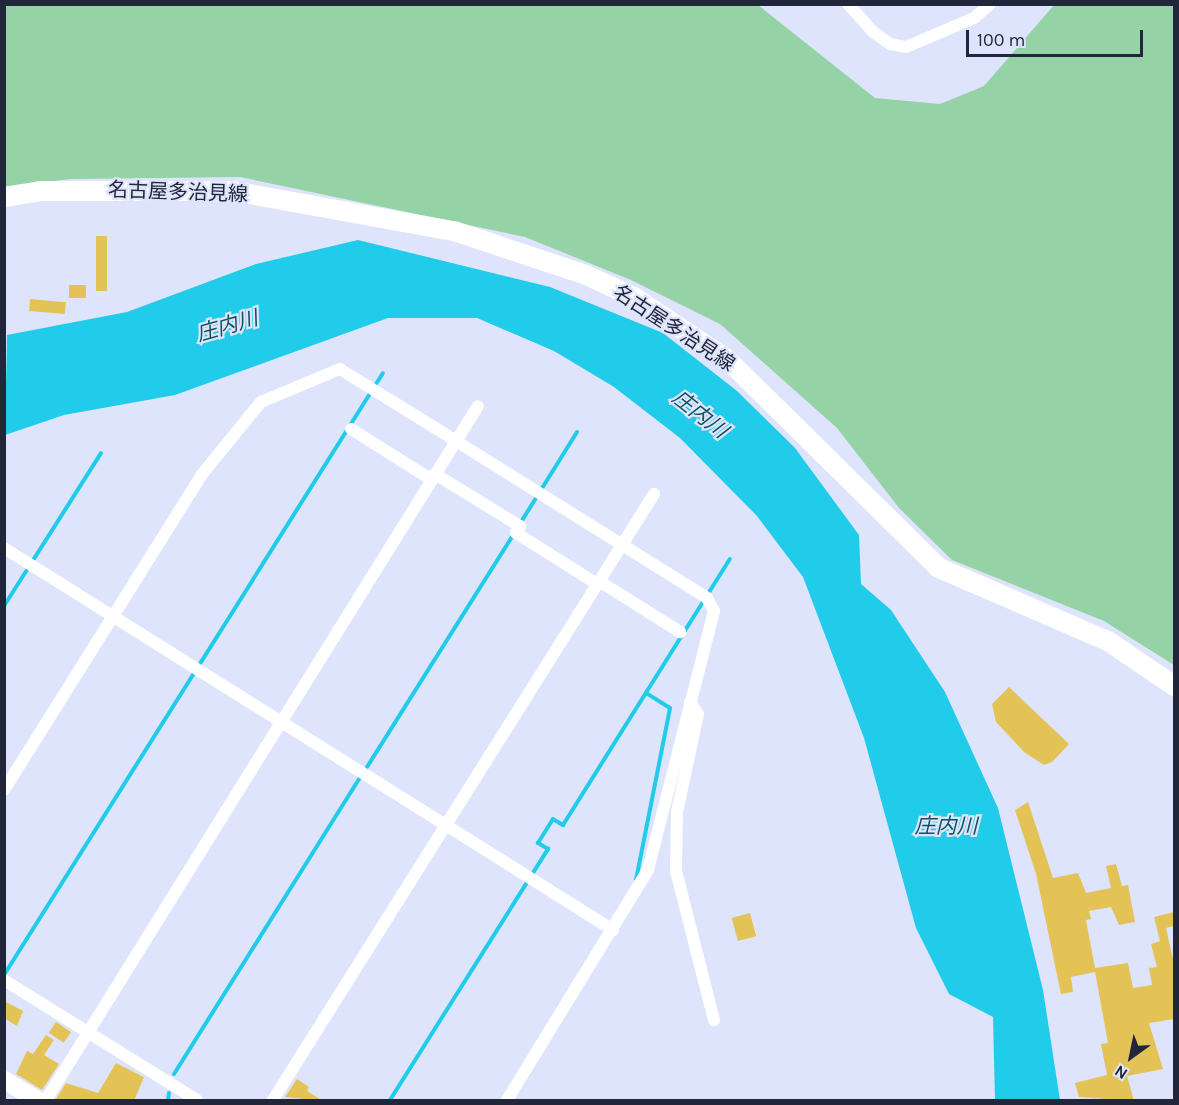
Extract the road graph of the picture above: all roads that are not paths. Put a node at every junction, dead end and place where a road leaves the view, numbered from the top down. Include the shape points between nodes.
1 (848, 4) edge
2 (990, 4) edge
3 (4, 197) edge
4 (478, 406) dead end
5 (351, 429) dead end
6 (456, 441) junction
7 (434, 477) junction
8 (654, 494) dead end
9 (622, 544) junction
10 (4, 548) edge
11 (598, 583) junction
12 (113, 617) junction
13 (680, 632) dead end
14 (1174, 686) edge
15 (690, 702) junction
16 (280, 721) junction
17 (4, 790) edge
18 (448, 825) junction
19 (613, 930) junction
20 (4, 980) edge
21 (714, 1020) dead end
22 (86, 1031) junction
23 (4, 1080) edge
24 (37, 1101) edge
25 (46, 1101) edge
26 (197, 1101) edge
27 (273, 1101) edge
28 (507, 1101) edge

1 - 2 street via 872,31 890,44 906,47 974,18
3 - 14 main road, 名古屋多治見線 via 40,191 233,190 454,231 586,275 634,297 728,360 939,568 1108,641
4 - 6 street
5 - 7 street
6 - 7 street
6 - 9 street
6 - 12 street via 340,369 261,402 202,473
7 - 11 street via 520,526 516,533
7 - 16 street
8 - 9 street
9 - 11 street
9 - 15 street via 707,598 714,611
10 - 12 street
11 - 13 street
11 - 18 street
12 - 16 street
12 - 17 street
15 - 19 street via 648,870
15 - 21 street via 698,714 677,812 676,871
16 - 18 street
16 - 22 street
18 - 19 street
18 - 27 street
19 - 28 street
20 - 22 street
22 - 25 street
22 - 26 street
23 - 24 main road

